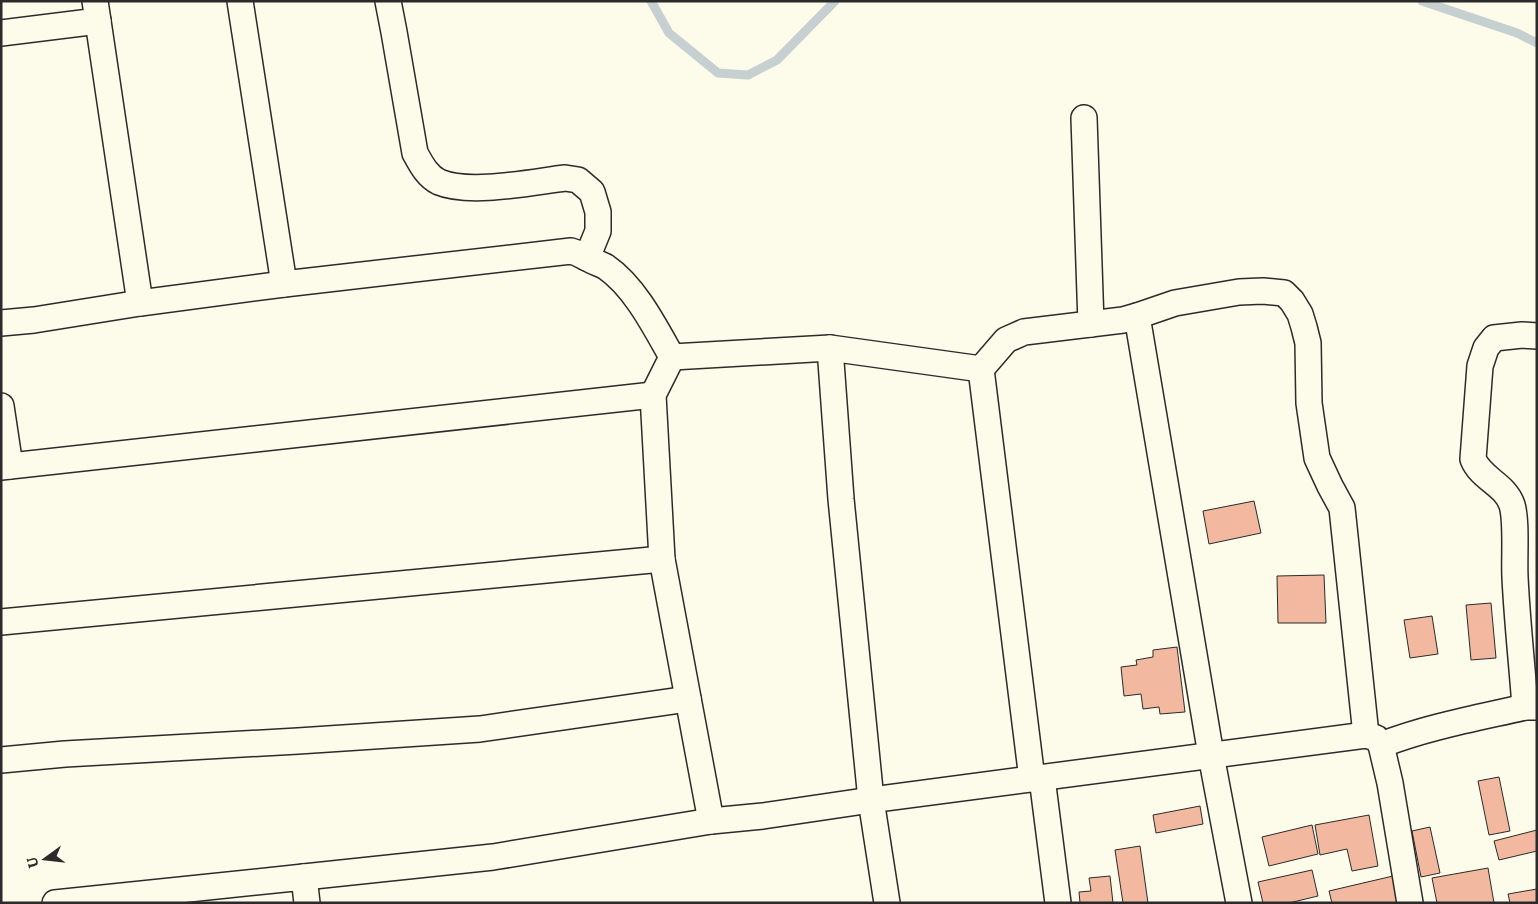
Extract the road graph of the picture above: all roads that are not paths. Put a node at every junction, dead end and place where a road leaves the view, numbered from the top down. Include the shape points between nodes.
1 (240, 1) edge
2 (388, 1) edge
3 (96, 11) edge
4 (1, 32) edge
5 (1084, 118) dead end
6 (587, 258) junction
7 (284, 284) junction
8 (140, 303) junction
9 (1137, 316) junction
10 (1, 323) edge
11 (1091, 324) junction
12 (1537, 336) edge
13 (830, 348) junction
14 (672, 357) junction
15 (981, 369) junction
16 (653, 395) junction
17 (1, 406) edge
18 (6, 467) edge
19 (662, 559) junction
20 (1, 622) edge
21 (688, 699) junction
22 (1531, 707) edge
23 (1374, 740) junction
24 (1211, 755) junction
25 (1, 760) edge
26 (1037, 779) junction
27 (871, 800) junction
28 (711, 821) junction
29 (304, 877) junction
30 (55, 903) edge
31 (307, 903) edge
32 (887, 903) edge
33 (1058, 903) edge
34 (1239, 903) edge
35 (1410, 903) edge

1 - 7 street
2 - 6 street via 415,153 423,168 438,181 456,187 565,178 578,180 592,192 598,212 598,231
3 - 4 street
3 - 8 street
5 - 11 street
6 - 7 street via 571,251
6 - 14 street via 615,274 642,306
7 - 8 street
8 - 10 street
9 - 11 street
9 - 23 street via 1175,303 1263,290 1284,293 1300,314 1308,344 1309,403 1317,458 1342,508
9 - 24 street
11 - 15 street via 1024,332 1006,340
12 - 22 street via 1494,338 1486,348 1480,366 1473,459 1476,467 1508,495 1513,507 1515,576
13 - 14 street
13 - 15 street
13 - 27 street via 842,508
14 - 16 street
15 - 26 street
16 - 18 street
16 - 19 street
17 - 18 street
19 - 20 street
19 - 21 street
21 - 25 street via 480,728
21 - 28 street
22 - 23 street via 1401,738
23 - 24 street
23 - 35 street via 1390,783
24 - 26 street
24 - 34 street
26 - 27 street
26 - 33 street
27 - 28 street
27 - 32 street
28 - 29 street via 493,857
29 - 30 street
29 - 31 street

